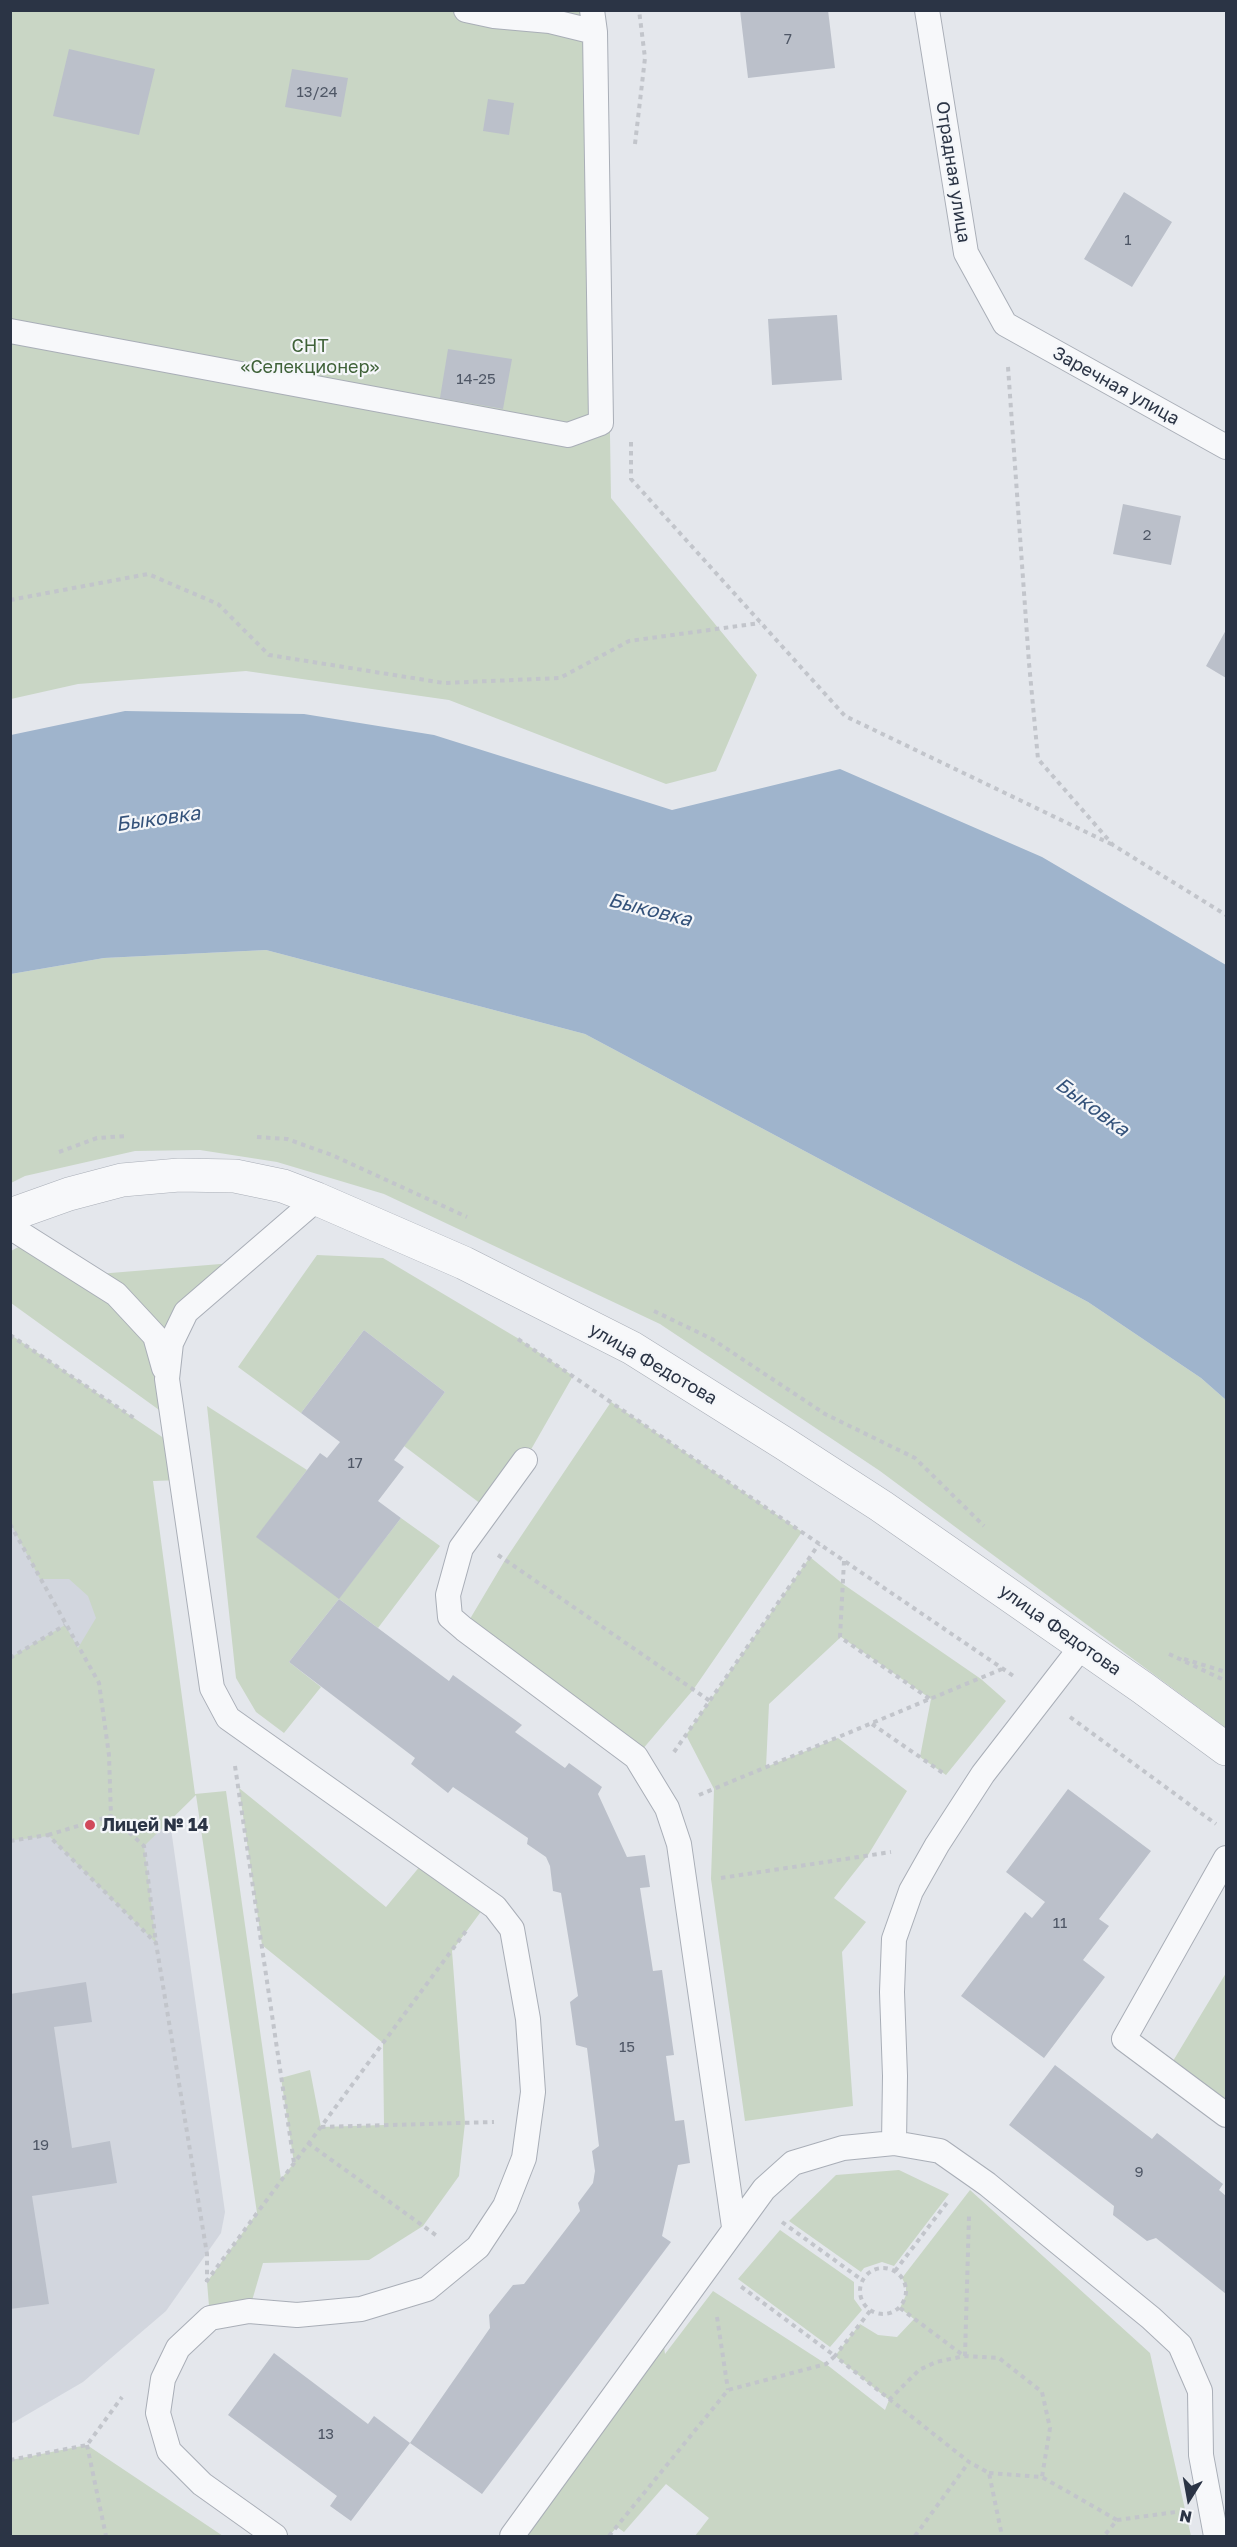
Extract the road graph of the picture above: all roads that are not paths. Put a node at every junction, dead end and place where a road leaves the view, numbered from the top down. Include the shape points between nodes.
1 (466, 10) edge
2 (927, 10) edge
3 (594, 21) edge
4 (1005, 324) joint
5 (10, 332) edge
6 (1227, 447) edge
7 (317, 1199) junction
8 (10, 1215) edge
9 (10, 1227) edge
10 (167, 1379) junction
11 (525, 1460) dead end
12 (1082, 1646) junction
13 (1227, 1749) edge
14 (1227, 1858) edge
15 (1227, 2115) edge
16 (894, 2144) junction
17 (734, 2227) junction
18 (275, 2536) edge
19 (512, 2536) edge
20 (1216, 2536) edge

1 - 3 lane via 550,21
2 - 4 lane, Отрадная улица via 966,254
3 - 5 lane via 601,423 567,435
4 - 6 lane, Заречная улица
7 - 8 street, улица Федотова via 283,1186 234,1176 178,1175 111,1183
7 - 10 lane via 186,1312 171,1342
7 - 12 street, улица Федотова via 464,1263 632,1348 881,1506
9 - 10 lane via 116,1294 155,1336
10 - 18 lane via 212,1688 228,1718 488,1902 512,1929 529,2029 533,2092 524,2158 505,2206 478,2247 428,2289 362,2308 297,2315 249,2311 210,2318 178,2348 163,2379 158,2413 170,2451 202,2484
11 - 17 lane via 460,1548 448,1595 450,1617 636,1757 667,1808 679,1844
12 - 13 street, улица Федотова
12 - 16 lane via 971,1792 911,1891 894,1939
14 - 15 lane via 1124,2039
16 - 17 lane via 843,2148 794,2163 764,2189
16 - 20 lane via 940,2151 1151,2318 1179,2345 1200,2391 1201,2455
17 - 19 lane

